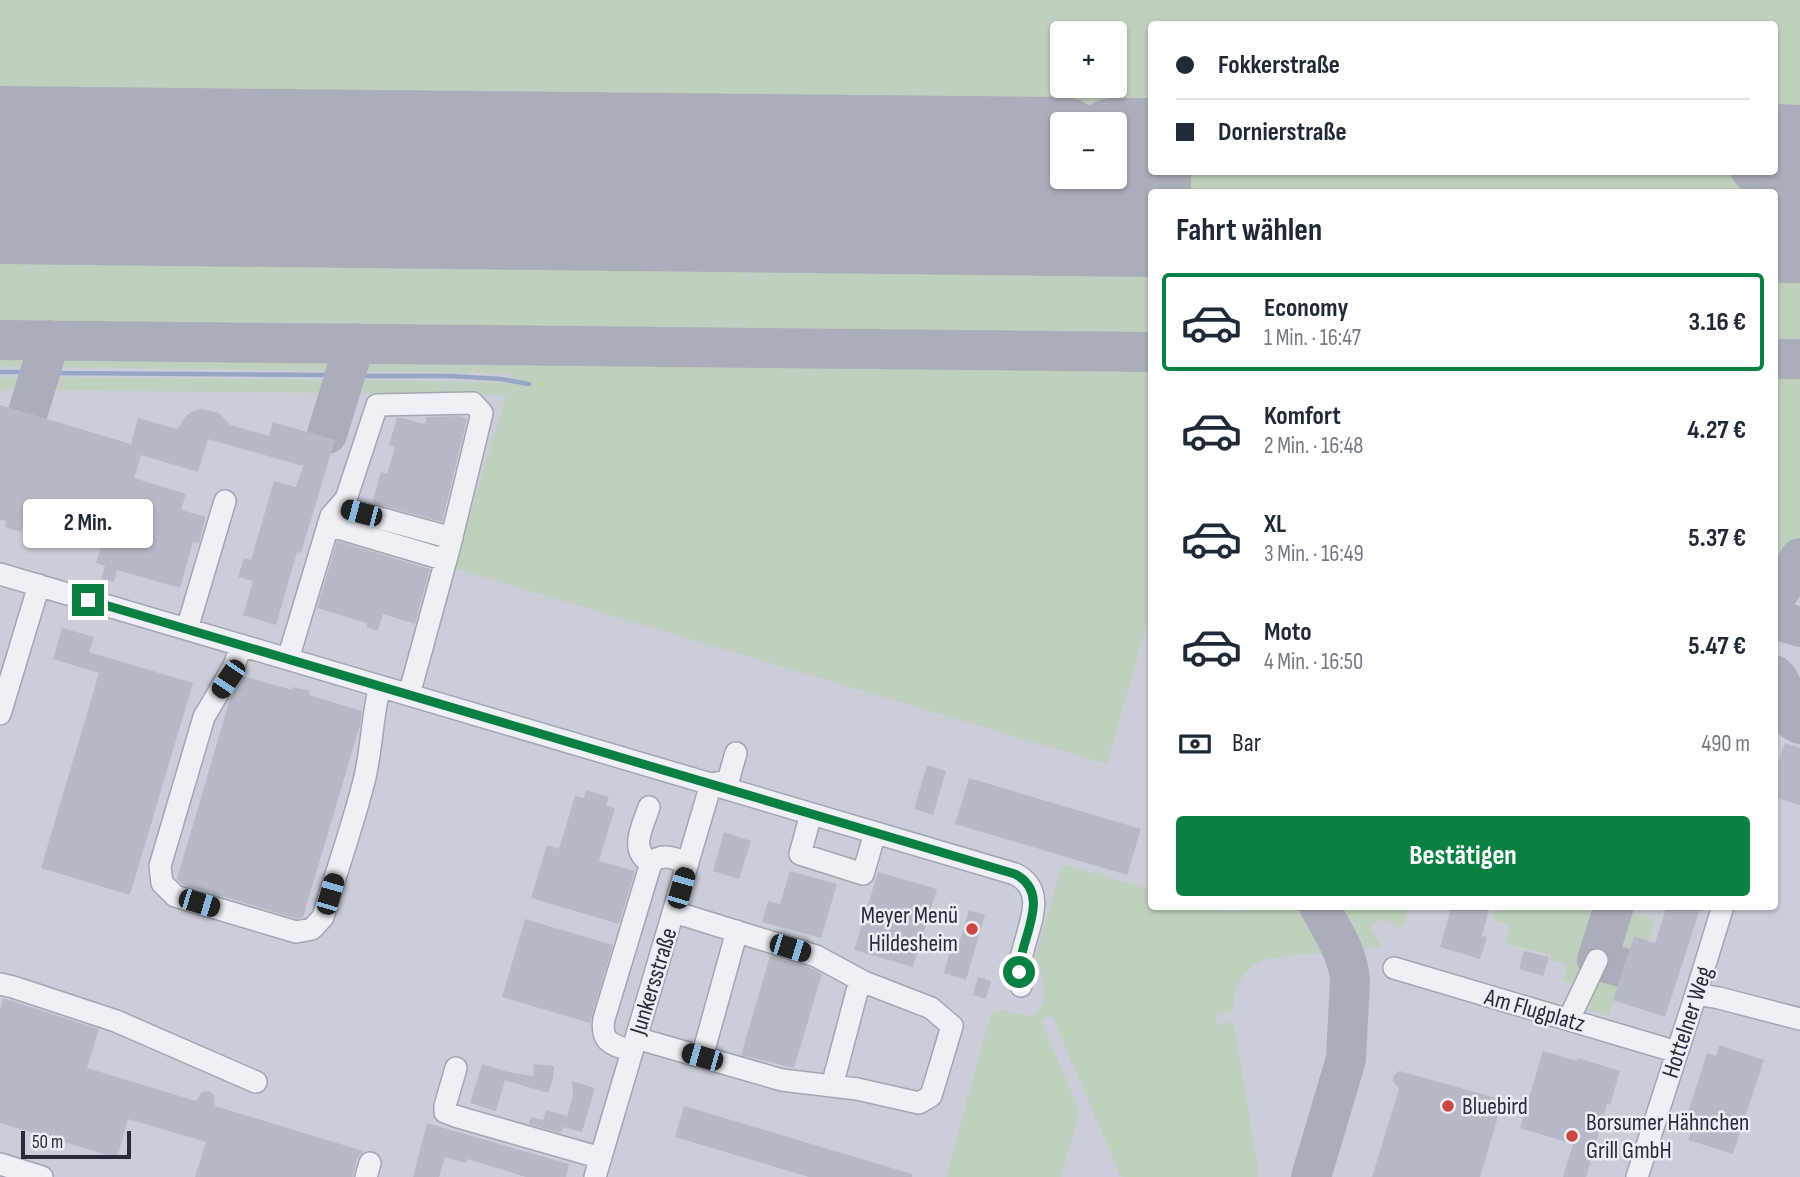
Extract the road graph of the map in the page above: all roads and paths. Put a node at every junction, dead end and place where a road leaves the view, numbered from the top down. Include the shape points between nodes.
1 (225, 501) dead end
2 (333, 516) junction
3 (452, 538) junction
4 (446, 560) junction
5 (0, 574) edge
6 (39, 585) junction
7 (187, 629) junction
8 (241, 645) junction
9 (288, 659) junction
10 (380, 686) junction
11 (409, 695) junction
12 (0, 714) edge
13 (736, 752) dead end
14 (711, 784) junction
15 (649, 807) dead end
16 (811, 814) junction
17 (875, 833) junction
18 (651, 863) junction
19 (688, 863) junction
20 (1722, 910) edge
21 (674, 912) junction
22 (737, 931) junction
23 (1597, 960) dead end
24 (1394, 968) dead end
25 (860, 980) junction
26 (0, 984) edge
27 (1021, 986) dead end
28 (1696, 994) junction
29 (1569, 1019) junction
30 (1800, 1019) edge
31 (634, 1045) junction
32 (1677, 1052) junction
33 (702, 1057) junction
34 (456, 1068) dead end
35 (256, 1082) dead end
36 (832, 1086) junction
37 (0, 1164) edge
38 (598, 1168) edge
39 (42, 1177) edge
40 (1637, 1177) edge

1 - 7 street
2 - 3 street
2 - 3 street via 346,499 377,405 473,403 482,413
2 - 4 street
2 - 9 street
3 - 4 street
4 - 11 street
5 - 6 street
6 - 7 street
6 - 12 street
7 - 8 street
8 - 9 street
8 - 10 street via 204,717 160,866 162,883 175,896 296,932 312,929 323,917 364,779
9 - 10 street
10 - 11 street
11 - 14 street
13 - 14 street via 728,780
14 - 16 street
14 - 19 street, Junkersstraße
15 - 18 street via 638,851
16 - 17 street
16 - 17 street via 800,854 863,874
17 - 27 street via 1015,874 1028,884 1035,904 1019,964
18 - 19 street via 663,856
18 - 31 street via 603,1026 614,1046
19 - 21 street, Junkersstraße
20 - 28 street, Hottelner Weg
21 - 22 street
21 - 31 street, Junkersstraße
22 - 25 street via 816,956
22 - 33 street
23 - 29 street
24 - 29 street, Am Flugplatz
25 - 36 street
25 - 36 street via 931,1008 952,1026 931,1096 919,1103
26 - 35 street via 116,1021
28 - 30 street
28 - 32 street, Hottelner Weg
29 - 32 street, Am Flugplatz
31 - 33 street
31 - 38 street, Junkersstraße
32 - 40 street, Hottelner Weg
33 - 36 street via 782,1080
34 - 38 street via 445,1112
37 - 39 street

